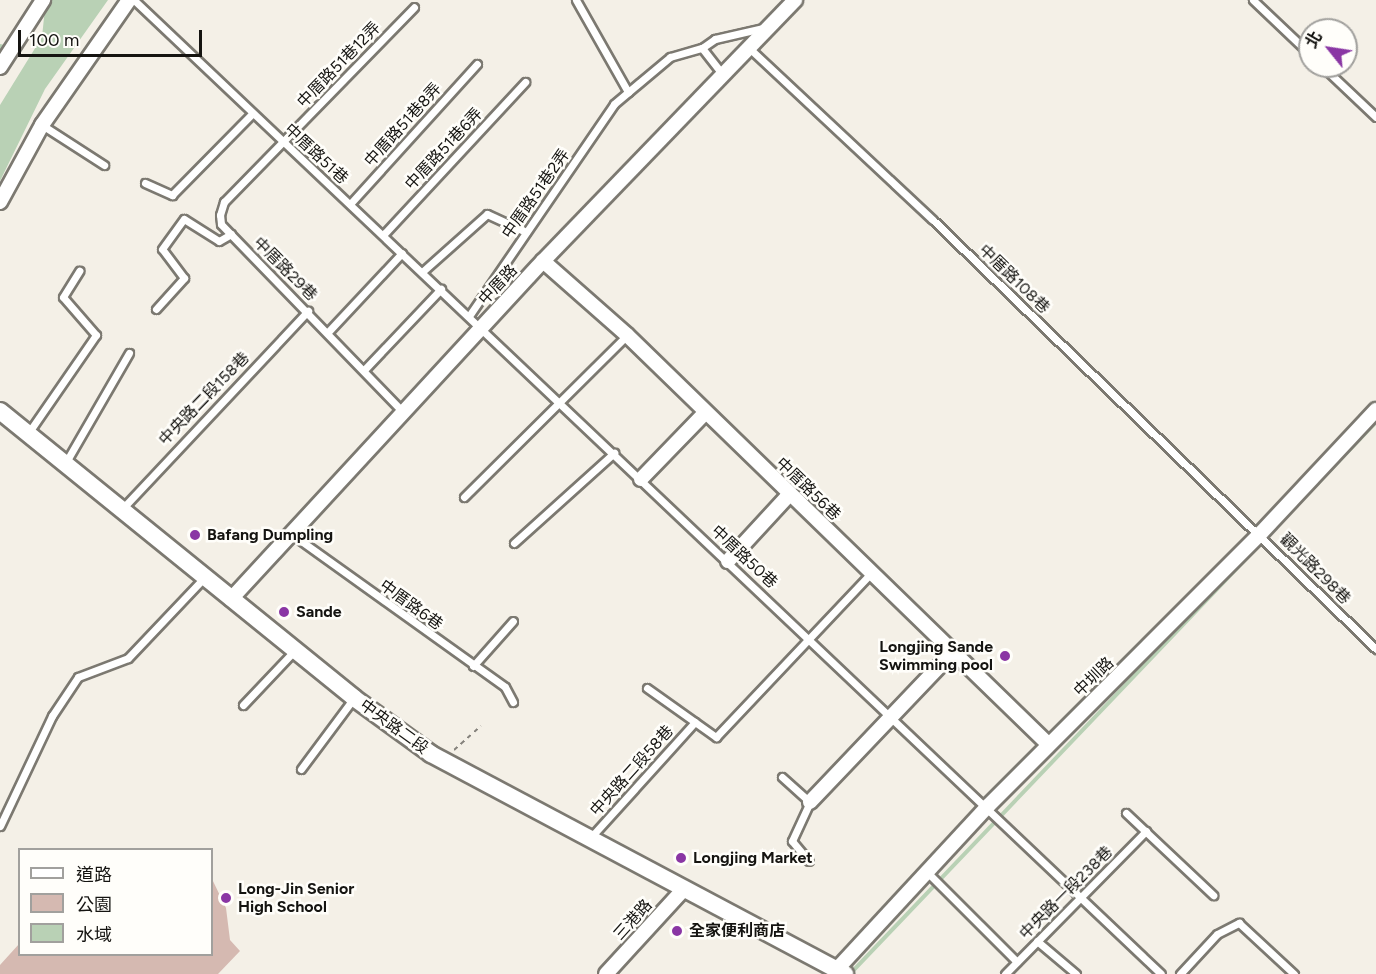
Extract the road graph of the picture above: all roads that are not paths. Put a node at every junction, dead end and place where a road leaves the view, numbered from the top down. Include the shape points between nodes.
1 (43, 0) edge
2 (131, 0) edge
3 (576, 0) edge
4 (795, 0) edge
5 (1253, 0) edge
6 (414, 6) dead end
7 (770, 26) junction
8 (1298, 43) edge
9 (748, 46) junction
10 (702, 48) junction
11 (477, 64) dead end
12 (0, 66) edge
13 (722, 74) junction
14 (1335, 78) edge
15 (525, 82) dead end
16 (628, 92) junction
17 (252, 114) junction
18 (1376, 117) edge
19 (42, 125) junction
20 (283, 141) junction
21 (104, 165) dead end
22 (145, 183) dead end
23 (0, 202) edge
24 (350, 204) junction
25 (526, 232) junction
26 (231, 234) junction
27 (382, 235) junction
28 (402, 253) junction
29 (543, 261) junction
30 (79, 271) dead end
31 (422, 272) junction
32 (441, 289) junction
33 (156, 309) dead end
34 (308, 311) junction
35 (469, 316) junction
36 (482, 327) junction
37 (328, 332) junction
38 (627, 335) junction
39 (129, 353) dead end
40 (364, 370) junction
41 (560, 400) junction
42 (1376, 410) edge
43 (0, 411) edge
44 (402, 411) junction
45 (706, 412) junction
46 (28, 433) junction
47 (614, 453) junction
48 (65, 463) junction
49 (641, 479) junction
50 (789, 495) junction
51 (464, 498) dead end
52 (122, 508) junction
53 (290, 533) junction
54 (1260, 534) junction
55 (514, 543) dead end
56 (729, 561) junction
57 (872, 572) junction
58 (204, 578) junction
59 (231, 599) junction
60 (513, 621) dead end
61 (809, 637) junction
62 (1376, 649) edge
63 (295, 650) junction
64 (954, 651) junction
65 (474, 666) junction
66 (647, 688) dead end
67 (354, 698) junction
68 (513, 702) dead end
69 (243, 705) dead end
70 (894, 718) junction
71 (696, 722) junction
72 (1048, 744) junction
73 (301, 769) dead end
74 (782, 777) dead end
75 (810, 802) junction
76 (988, 806) junction
77 (1126, 813) dead end
78 (0, 826) edge
79 (1146, 831) junction
80 (589, 839) junction
81 (809, 861) dead end
82 (927, 872) junction
83 (684, 889) junction
84 (1213, 895) dead end
85 (1078, 899) junction
86 (1037, 941) junction
87 (1017, 962) junction
88 (838, 972) edge
89 (606, 974) edge
90 (1005, 974) edge
91 (1076, 974) edge
92 (1161, 974) edge
93 (1180, 974) edge
94 (1294, 974) edge

1 - 12 street
2 - 17 lane, 中厝路51巷
2 - 19 street
3 - 16 lane
4 - 7 street, 中厝路
5 - 8 lane
6 - 20 lane, 中厝路51巷12弄
7 - 9 street, 中厝路
7 - 10 lane, 中厝路51巷2弄 via 715,39
9 - 13 street, 中厝路
9 - 54 lane, 中厝路108巷
10 - 13 lane
10 - 16 lane, 中厝路51巷2弄 via 670,57
11 - 24 lane, 中厝路51巷8弄
13 - 29 street, 中厝路
14 - 18 lane
15 - 27 lane, 中厝路51巷6弄
16 - 25 lane, 中厝路51巷2弄 via 614,104
17 - 20 lane, 中厝路51巷
17 - 22 lane via 171,195
19 - 21 lane
19 - 23 street
20 - 24 lane, 中厝路51巷
20 - 26 lane, 中厝路29巷 via 224,202 221,224
24 - 27 lane, 中厝路51巷
25 - 31 lane via 487,214
25 - 35 lane, 中厝路51巷2弄
26 - 33 lane via 219,241 184,219 162,249 184,278
26 - 34 lane, 中厝路29巷
27 - 28 lane, 中厝路51巷
28 - 31 lane, 中厝路51巷
28 - 37 lane
29 - 36 street, 中厝路
29 - 38 street, 中厝路56巷
30 - 46 lane via 63,297 96,335
31 - 32 lane, 中厝路51巷
32 - 35 lane, 中厝路51巷
32 - 40 lane
34 - 37 lane, 中厝路29巷
34 - 52 lane, 中央路二段158巷
35 - 36 lane, 中厝路51巷
36 - 41 lane, 中厝路50巷
36 - 44 street, 中厝路
37 - 40 lane, 中厝路29巷
38 - 41 lane
38 - 45 street, 中厝路56巷
39 - 48 lane
40 - 44 lane, 中厝路29巷
41 - 47 lane, 中厝路50巷
41 - 51 lane
42 - 54 street, 中圳路
43 - 46 street, 中央路二段
44 - 53 street, 中厝路
45 - 49 street
45 - 50 street, 中厝路56巷
46 - 48 street, 中央路二段
47 - 49 lane, 中厝路50巷
47 - 55 lane
48 - 52 street, 中央路二段
49 - 56 lane, 中厝路50巷
50 - 56 street
50 - 57 street, 中厝路56巷
52 - 58 street, 中央路二段
53 - 59 street, 中厝路
53 - 65 lane, 中厝路6巷
54 - 62 lane, 觀光路298巷
54 - 72 street, 中圳路
56 - 61 lane, 中厝路50巷
57 - 61 lane
57 - 64 street, 中厝路56巷
58 - 59 street, 中央路二段
58 - 78 lane via 128,658 78,677 52,716
59 - 63 street, 中央路二段
60 - 65 lane
61 - 70 lane, 中厝路50巷
61 - 71 lane via 716,736
63 - 67 street, 中央路二段
63 - 69 lane
64 - 70 street
64 - 72 street, 中厝路56巷
65 - 68 lane, 中厝路6巷 via 505,687
66 - 71 lane
67 - 73 lane
67 - 80 street, 中央路二段 via 442,760
70 - 75 street
70 - 76 lane, 中厝路50巷
71 - 80 lane, 中央路二段58巷
72 - 76 street, 中圳路
74 - 75 lane
75 - 81 lane via 792,841
76 - 82 street, 中圳路
76 - 85 lane, 中厝路50巷
77 - 79 lane
79 - 84 lane
79 - 85 lane, 中央路一段238巷
80 - 83 street, 中央路二段
82 - 87 lane
82 - 88 street, 中圳路
83 - 88 street, 中央路二段
83 - 89 street, 三港路
85 - 86 lane, 中央路一段238巷
85 - 92 lane, 中厝路50巷
86 - 87 lane, 中央路一段238巷
86 - 91 lane
87 - 90 lane, 中央路一段238巷
93 - 94 lane via 1217,934 1239,923

